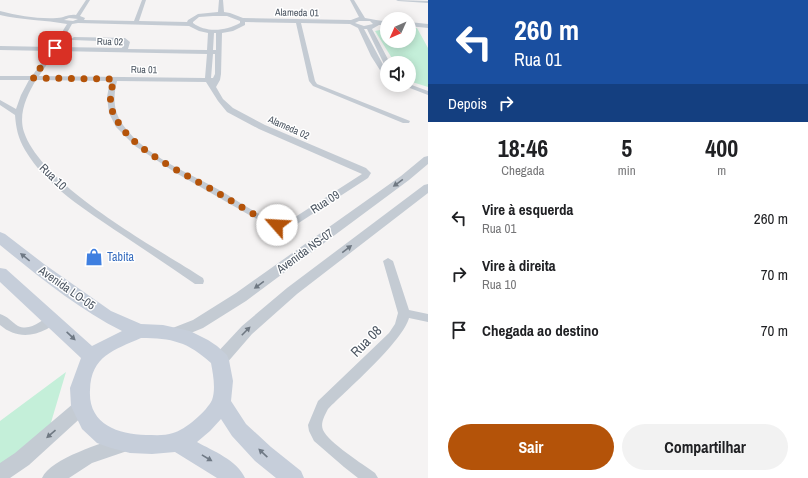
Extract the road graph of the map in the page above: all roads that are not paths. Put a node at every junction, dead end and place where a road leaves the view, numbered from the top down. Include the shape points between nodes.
1 (81, 0) edge
2 (88, 0) edge
3 (144, 0) edge
4 (221, 0) edge
5 (352, 0) edge
6 (398, 0) edge
7 (428, 2) edge
8 (0, 13) edge
9 (221, 14) junction
10 (80, 19) junction
11 (363, 19) junction
12 (70, 20) junction
13 (137, 21) junction
14 (190, 22) junction
15 (242, 22) junction
16 (298, 23) junction
17 (352, 23) junction
18 (376, 23) junction
19 (380, 23) edge
20 (416, 25) edge
21 (428, 26) edge
22 (360, 27) junction
23 (369, 28) junction
24 (211, 31) junction
25 (219, 31) junction
26 (74, 39) dead end
27 (368, 43) junction
28 (377, 43) junction
29 (0, 48) edge
30 (55, 48) junction
31 (125, 50) junction
32 (210, 52) junction
33 (219, 52) junction
34 (383, 56) edge
35 (380, 67) edge
36 (0, 78) edge
37 (33, 78) junction
38 (114, 79) junction
39 (208, 80) junction
40 (217, 80) junction
41 (416, 84) edge
42 (212, 88) junction
43 (416, 88) edge
44 (428, 88) edge
45 (428, 92) edge
46 (0, 102) edge
47 (18, 114) junction
48 (406, 120) dead end
49 (428, 159) edge
50 (367, 173) joint
51 (428, 187) edge
52 (0, 237) edge
53 (388, 261) dead end
54 (0, 273) edge
55 (199, 281) dead end
56 (404, 313) junction
57 (0, 318) edge
58 (428, 318) edge
59 (52, 319) junction
60 (139, 331) junction
61 (176, 333) junction
62 (91, 356) junction
63 (220, 360) junction
64 (221, 402) junction
65 (80, 408) junction
66 (178, 442) junction
67 (123, 444) junction
68 (0, 474) edge
69 (52, 478) edge
70 (234, 478) edge
71 (293, 478) edge
72 (370, 478) edge

1 - 12 street, Rua 10
2 - 10 street
3 - 13 street
4 - 9 street
5 - 11 street
6 - 7 street
8 - 12 street via 22,18 60,20 64,23
9 - 14 street via 213,11
9 - 15 street via 234,16
10 - 12 street
10 - 13 street
11 - 17 street
11 - 18 street
12 - 30 street, Rua 10
13 - 14 street
14 - 24 street via 198,29
15 - 16 street, Alameda 01
15 - 25 street via 236,28
16 - 17 street, Alameda 01
16 - 48 street via 315,85
17 - 22 street
18 - 19 street
18 - 23 street via 377,26
20 - 21 street
22 - 23 street
22 - 27 street
23 - 28 street
24 - 25 street
24 - 32 street
25 - 33 street
26 - 31 street via 125,40
27 - 28 street
27 - 35 street
28 - 34 street
29 - 30 street, Rua 02
30 - 31 street, Rua 02
30 - 37 street, Rua 10
31 - 32 street, Rua 02
32 - 33 street, Rua 02
32 - 39 street
33 - 40 street
36 - 37 street, Rua 01
37 - 38 street, Rua 01
37 - 47 street, Rua 10
38 - 39 street, Rua 01
38 - 50 street, Rua 09 via 109,100 113,113 120,126 140,146 277,225 291,224
39 - 40 street, Rua 01
39 - 42 street, Alameda 02
40 - 42 street
41 - 44 street
42 - 50 street, Alameda 02 via 220,100 241,117
43 - 45 street
46 - 47 street
47 - 55 street, Rua 10 via 18,124 28,150 46,172 84,205
49 -> 61 street, Avenida NS-07 via 241,297 198,324
63 -> 51 street, Avenida NS-07 via 246,330 292,291
60 -> 52 main road, Avenida LO-05 via 105,315 38,268
53 - 56 street
54 - 59 main road
56 - 58 street
56 - 72 street, Rua 08 via 401,325 323,405 316,421 316,431 322,440
57 - 59 street via 10,328 26,333 40,329
59 -> 62 main road
60 - 61 main road
60 - 62 main road
61 - 63 main road via 208,348
62 - 65 main road via 79,386
63 - 64 main road via 223,382
64 - 66 main road via 200,428
71 -> 64 main road via 239,430
65 - 67 main road via 89,423 105,437
65 -> 68 street
66 - 67 main road
66 -> 70 main road via 216,464
67 - 69 street via 86,457

